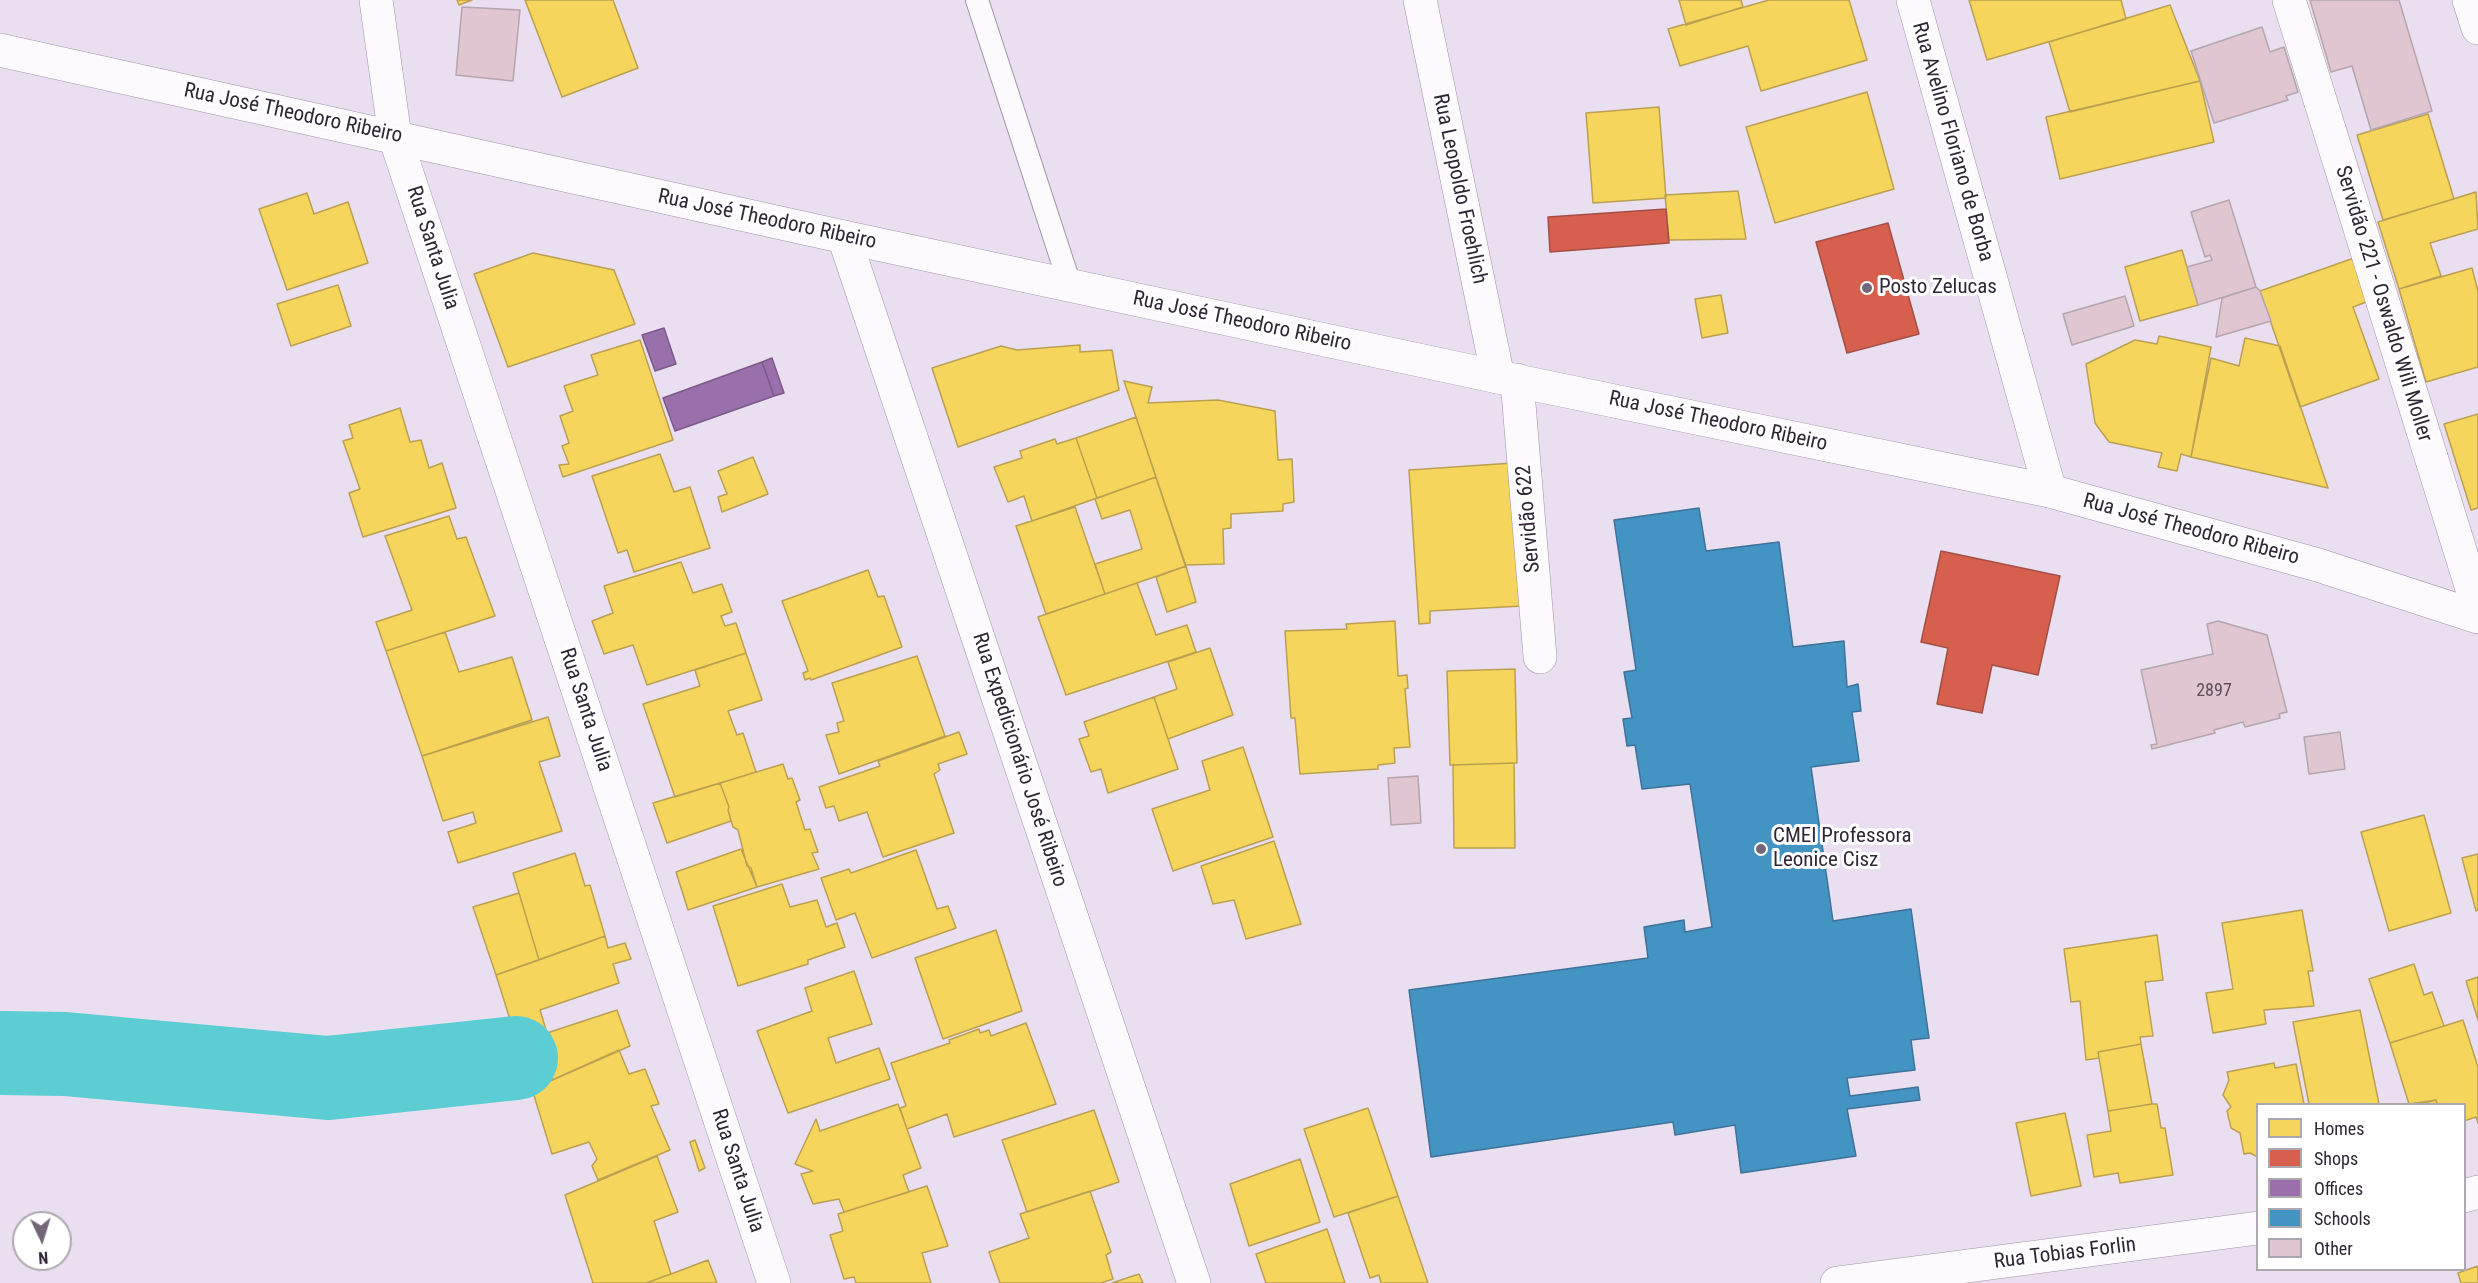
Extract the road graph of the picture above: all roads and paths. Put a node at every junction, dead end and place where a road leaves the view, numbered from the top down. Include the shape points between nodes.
1 (376, 0) edge
2 (977, 0) edge
3 (1420, 0) edge
4 (1912, 0) edge
5 (2289, 0) edge
6 (2469, 0) edge
7 (2478, 28) edge
8 (0, 50) edge
9 (395, 137) junction
10 (844, 237) junction
11 (1070, 285) junction
12 (1507, 379) junction
13 (2050, 491) junction
14 (2478, 608) edge
15 (2478, 617) edge
16 (1540, 657) dead end
17 (2256, 1228) edge
18 (774, 1283) edge
19 (1194, 1283) edge
20 (1837, 1283) edge

1 - 9 street, Rua Santa Julia
2 - 11 lane
3 - 12 street, Rua Leopoldo Froehlich
4 - 13 street, Rua Avelino Floriano de Borba
5 - 14 street, Servidão 221 - Oswaldo Wili Moller
6 - 7 street
8 - 9 street, Rua José Theodoro Ribeiro
9 - 10 street, Rua José Theodoro Ribeiro
9 - 18 street, Rua Santa Julia
10 - 11 street, Rua José Theodoro Ribeiro
10 - 19 street, Rua Expedicionário José Ribeiro
11 - 12 street, Rua José Theodoro Ribeiro
12 - 13 street, Rua José Theodoro Ribeiro
12 - 16 street, Servidão 622
13 - 15 street, Rua José Theodoro Ribeiro via 2318,566
17 - 20 street, Rua Tobias Forlin

